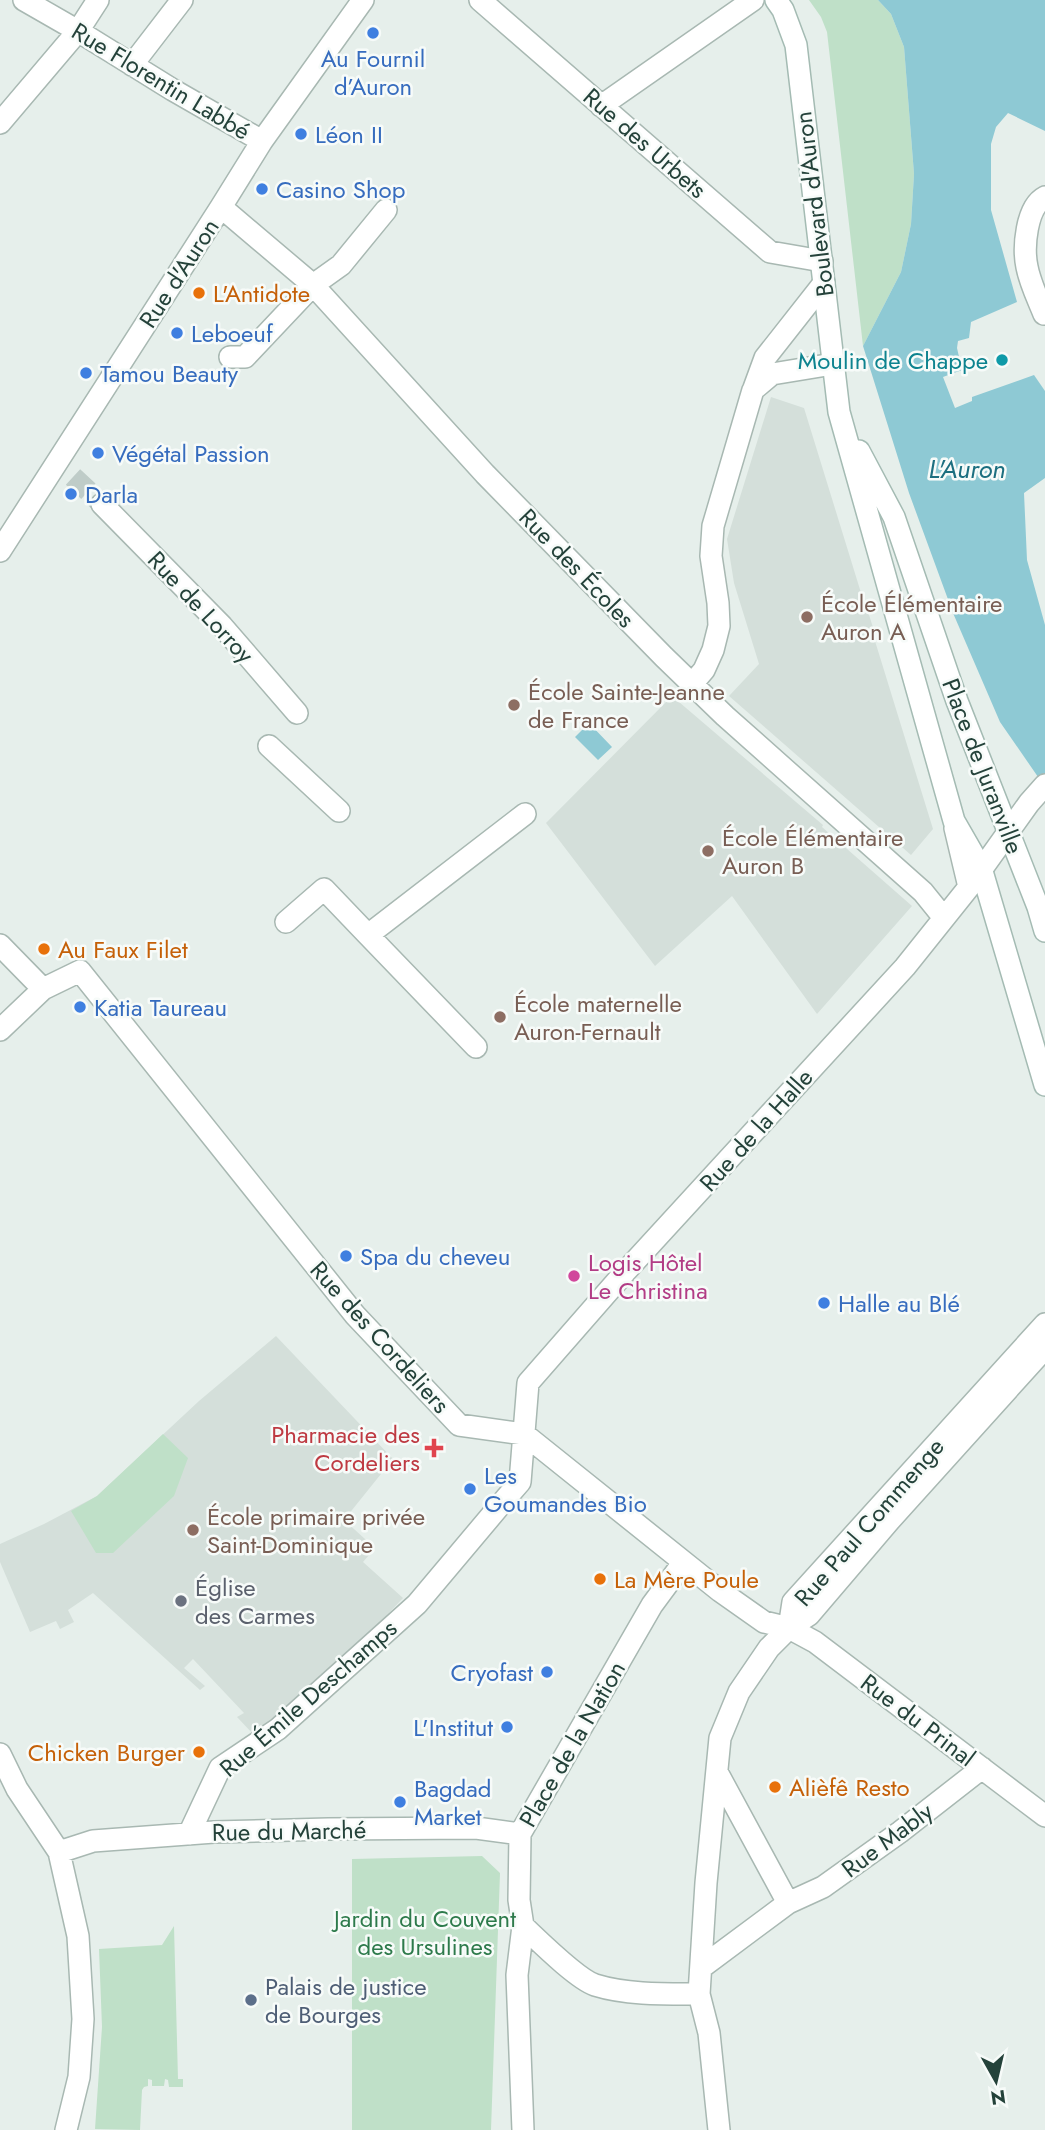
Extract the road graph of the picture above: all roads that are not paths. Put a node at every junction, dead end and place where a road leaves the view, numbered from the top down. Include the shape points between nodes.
1 (24, 0) edge
2 (97, 0) edge
3 (182, 0) edge
4 (363, 0) edge
5 (480, 0) edge
6 (753, 0) edge
7 (776, 0) edge
8 (78, 31) junction
9 (132, 65) junction
10 (601, 106) junction
11 (0, 123) edge
12 (261, 141) junction
13 (1045, 197) edge
14 (221, 207) junction
15 (386, 209) dead end
16 (822, 261) junction
17 (824, 283) junction
18 (313, 285) junction
19 (1044, 314) edge
20 (230, 357) dead end
21 (832, 364) junction
22 (753, 390) junction
23 (839, 412) junction
24 (102, 504) tunnel mouth
25 (0, 551) edge
26 (692, 684) junction
27 (297, 713) dead end
28 (269, 747) dead end
29 (1045, 785) edge
30 (339, 811) dead end
31 (525, 814) dead end
32 (954, 821) junction
33 (1008, 832) junction
34 (981, 868) junction
35 (969, 887) junction
36 (944, 918) junction
37 (286, 922) dead end
38 (1045, 931) edge
39 (368, 935) junction
40 (0, 946) edge
41 (43, 989) junction
42 (0, 1030) edge
43 (476, 1047) dead end
44 (1045, 1085) edge
45 (1045, 1324) edge
46 (1045, 1348) edge
47 (524, 1434) junction
48 (683, 1563) junction
49 (789, 1628) junction
50 (0, 1754) edge
51 (982, 1768) junction
52 (717, 1772) junction
53 (1045, 1816) edge
54 (189, 1834) junction
55 (520, 1834) junction
56 (59, 1852) junction
57 (788, 1903) junction
58 (523, 1926) junction
59 (702, 1967) junction
60 (699, 1994) junction
61 (66, 2130) edge
62 (523, 2130) edge
63 (719, 2130) edge

1 - 8 street, Rue Florentin Labbé
2 - 8 street
3 - 9 street
4 - 12 street, Rue d'Auron
5 - 10 street, Rue des Urbets
6 - 10 street
7 - 16 street, Boulevard d'Auron via 796,45
8 - 9 street, Rue Florentin Labbé
8 - 11 street
9 - 12 street, Rue Florentin Labbé
10 - 16 street, Rue des Urbets via 770,252
12 - 14 street, Rue d'Auron
13 - 19 street via 1038,201 1027,225 1026,266
14 - 18 street, Rue des Écoles
14 - 25 street, Rue d'Auron via 65,470
15 - 18 street via 341,265
16 - 17 street, Boulevard d'Auron
17 - 21 street, Boulevard d'Auron
17 - 22 street via 765,358
18 - 20 street via 245,357
18 - 26 street, Rue des Écoles via 497,486
21 - 22 street via 772,374
21 - 23 street, Boulevard d'Auron
22 - 26 street via 713,526 711,556 719,626 704,670
23 - 32 street, Place de Juranville
23 - 33 street, Place de Juranville via 894,517
24 - 27 street, Rue de Lorroy via 222,626
26 - 36 street, Rue des Écoles via 923,892
28 - 30 street
29 - 33 street, Rue de la Halle
31 - 39 street
32 - 34 street, Place de Juranville
32 - 35 street, Place de Juranville
33 - 34 street, Rue de la Halle
33 - 38 street, Place de Juranville
34 - 35 street, Rue de la Halle
34 - 44 street, Place de Juranville
35 - 36 street, Rue de la Halle
36 - 47 street, Rue de la Halle via 905,967 528,1383
37 - 39 street via 324,889
39 - 43 street
40 - 41 street
41 - 42 street
41 - 47 street, Rue des Cordeliers via 80,971 355,1315 459,1425
45 - 49 street, Rue Paul Commenge via 793,1602
46 - 49 street, Rue Paul Commenge via 809,1615
47 - 48 street
47 - 54 street, Rue Émile Deschamps via 520,1482 417,1604 278,1729 220,1768
48 - 49 street via 764,1622
48 - 55 street, Place de la Nation via 652,1605
49 - 51 street, Rue du Prinal via 815,1642
49 - 52 street via 739,1692 720,1738
50 - 56 street
51 - 53 street, Rue du Prinal
51 - 57 street, Rue Mably via 824,1887
52 - 57 street
52 - 59 street
54 - 55 street, Rue du Marché via 475,1828
54 - 56 street, Rue du Marché via 93,1841
55 - 58 street, Place de la Nation
56 - 61 street via 78,1936 83,2019 79,2077
57 - 59 street
58 - 60 street via 593,1984 630,1992
58 - 62 street, Place de la Nation via 517,1975
59 - 60 street
60 - 63 street via 709,2033

